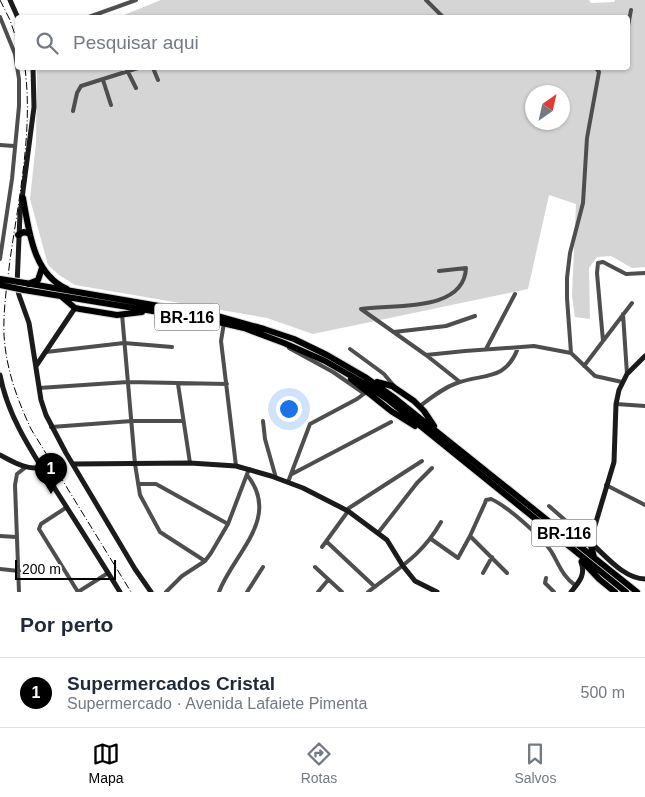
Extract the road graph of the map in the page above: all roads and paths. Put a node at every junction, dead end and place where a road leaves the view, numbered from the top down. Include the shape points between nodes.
1 (10, 0) edge
2 (136, 0) edge
3 (426, 0) edge
4 (631, 10) dead end
5 (17, 15) edge
6 (102, 15) edge
7 (441, 15) edge
8 (630, 15) edge
9 (0, 17) edge
10 (15, 59) edge
11 (17, 70) edge
12 (33, 70) edge
13 (125, 70) edge
14 (127, 70) edge
15 (155, 70) edge
16 (598, 70) edge
17 (102, 80) junction
18 (158, 80) dead end
19 (136, 88) dead end
20 (111, 105) dead end
21 (73, 112) dead end
22 (0, 145) edge
23 (14, 146) junction
24 (23, 198) junction
25 (30, 234) junction
26 (18, 235) junction
27 (0, 259) edge
28 (42, 268) junction
29 (439, 271) dead end
30 (645, 273) edge
31 (0, 279) edge
32 (0, 286) edge
33 (25, 286) junction
34 (515, 294) dead end
35 (61, 296) junction
36 (632, 303) dead end
37 (159, 306) junction
38 (75, 308) junction
39 (147, 310) junction
40 (122, 314) junction
41 (623, 314) junction
42 (475, 316) dead end
43 (224, 323) junction
44 (394, 332) junction
45 (603, 341) junction
46 (124, 343) junction
47 (284, 343) junction
48 (33, 347) junction
49 (172, 347) dead end
50 (518, 348) junction
51 (314, 349) junction
52 (350, 349) dead end
53 (486, 349) junction
54 (46, 352) junction
55 (571, 354) junction
56 (426, 355) junction
57 (645, 356) edge
58 (36, 366) junction
59 (584, 366) junction
60 (343, 371) junction
61 (627, 374) junction
62 (0, 375) edge
63 (128, 382) junction
64 (460, 382) junction
65 (622, 382) junction
66 (178, 384) junction
67 (228, 384) junction
68 (39, 388) junction
69 (395, 388) junction
70 (366, 393) junction
71 (616, 404) junction
72 (420, 406) junction
73 (645, 406) edge
74 (183, 420) junction
75 (132, 421) junction
76 (264, 421) dead end
77 (391, 422) dead end
78 (51, 426) junction
79 (0, 455) edge
80 (422, 461) dead end
81 (190, 463) junction
82 (73, 464) junction
83 (135, 464) junction
84 (236, 466) junction
85 (26, 467) junction
86 (41, 467) junction
87 (250, 468) junction
88 (432, 468) dead end
89 (477, 472) junction
90 (292, 474) junction
91 (247, 475) junction
92 (491, 475) junction
93 (276, 478) junction
94 (288, 482) junction
95 (138, 484) junction
96 (606, 485) junction
97 (645, 505) edge
98 (549, 506) dead end
99 (67, 507) junction
100 (348, 511) junction
101 (441, 522) dead end
102 (228, 524) junction
103 (378, 533) junction
104 (566, 535) junction
105 (0, 536) edge
106 (470, 536) junction
107 (16, 537) junction
108 (431, 539) junction
109 (562, 541) junction
110 (327, 542) junction
111 (590, 542) junction
112 (322, 547) dead end
113 (492, 557) junction
114 (595, 558) junction
115 (580, 559) junction
116 (205, 561) junction
117 (403, 566) junction
118 (263, 567) dead end
119 (315, 567) dead end
120 (0, 568) edge
121 (19, 571) junction
122 (108, 573) junction
123 (483, 573) dead end
124 (507, 573) dead end
125 (582, 577) junction
126 (546, 578) dead end
127 (598, 578) junction
128 (645, 579) edge
129 (328, 580) junction
130 (576, 586) junction
131 (372, 590) edge
132 (19, 592) edge
133 (78, 592) edge
134 (120, 592) edge
135 (151, 592) edge
136 (166, 592) edge
137 (219, 592) edge
138 (247, 592) edge
139 (318, 592) edge
140 (342, 592) edge
141 (436, 592) edge
142 (554, 592) edge
143 (571, 592) edge
144 (614, 592) edge
145 (626, 592) edge
146 (636, 592) edge

1 - 5 main road
2 - 6 street
3 - 7 street
4 - 8 street
9 - 10 street
11 - 23 street via 19,106
12 - 24 main road via 34,106
13 - 17 street
14 - 19 street
15 - 18 street
16 - 55 street via 587,138 583,204 567,278
17 - 20 street
17 - 21 street via 79,89
22 - 23 street
23 - 27 street
24 - 25 highway
24 - 26 main road
25 - 26 highway
25 - 28 highway
26 - 48 main road via 18,293 28,318
28 - 33 highway via 38,280
28 - 37 highway via 50,279 67,289
29 - 44 street via 466,268 464,280 451,295 439,301 361,309
30 - 45 street via 626,274 603,262 598,263
31 - 33 highway, BR-116, bridge
32 - 33 highway, BR-116, bridge
33 - 35 highway, BR-116
33 - 37 highway, BR-116
34 - 53 street
35 - 38 highway
35 - 39 highway, BR-116
36 - 41 street
37 - 51 highway, BR-116 via 237,320
38 - 40 highway
38 - 54 main road
39 - 40 highway
39 - 43 highway, BR-116
40 - 46 street
41 - 45 street
41 - 61 street
42 - 44 street via 446,326
43 - 47 highway, BR-116
43 - 67 street via 221,341
44 - 56 street
45 - 59 street
46 - 49 street
46 - 54 street
46 - 63 street
47 - 60 highway, BR-116
47 - 70 street
48 - 54 main road
48 - 58 main road
50 - 53 street
50 - 55 street via 541,347
50 - 64 street via 498,374
51 - 69 highway
51 - 92 highway, BR-116 via 383,389
52 - 69 street via 384,374
53 - 56 street
54 - 58 main road
55 - 59 street
56 - 64 street
57 - 61 main road
58 - 68 main road
59 - 65 street via 594,376
60 - 70 highway
60 - 89 highway, BR-116 via 387,399
61 - 65 main road
62 - 86 main road via 13,416
63 - 66 street
63 - 68 street
63 - 75 street
64 - 72 street
65 - 71 main road
66 - 67 street
66 - 74 street
67 - 84 street
68 - 78 main road
69 - 72 highway
70 - 89 highway
70 - 90 street via 310,424
71 - 73 street
71 - 96 main road via 616,452
72 - 92 highway via 434,426
74 - 75 street
74 - 81 street
75 - 78 street
75 - 83 street
76 - 93 street via 265,439
77 - 90 street
78 - 82 main road
79 - 85 main road
80 - 100 street
81 - 83 main road
81 - 84 main road
82 - 83 main road
82 - 135 main road
83 - 95 street
84 - 87 main road
85 - 86 main road
85 - 107 street via 16,478
86 - 99 main road
87 - 91 street
87 - 93 main road
88 - 103 street
89 - 109 highway, BR-116
90 - 94 street
91 - 102 street
91 - 137 street via 258,494 256,525
92 - 104 highway, BR-116
93 - 94 main road
94 - 100 main road
95 - 102 street via 156,484
95 - 116 street via 143,503 160,532
96 - 97 street
96 - 111 main road
98 - 111 street
99 - 122 main road
99 - 133 street via 41,524 40,529
100 - 103 main road
100 - 110 street
101 - 108 street
102 - 116 street
103 - 117 main road via 387,540
104 - 111 highway via 586,544
104 - 114 highway, BR-116
105 - 107 street
106 - 108 street via 458,558
106 - 113 street
106 - 130 street via 485,503 489,499 494,500 534,531 552,552 563,574
107 - 121 street
108 - 117 street
109 - 115 highway
109 - 145 highway, BR-116
110 - 112 street
110 - 131 street
111 - 114 highway
111 - 128 main road via 630,576
113 - 123 street
113 - 124 street
114 - 146 highway, BR-116
115 - 125 main road
115 - 127 highway
116 - 136 street via 182,576
117 - 131 street
117 - 141 main road via 415,581
118 - 138 street
119 - 129 street
120 - 121 street
121 - 132 street
122 - 133 street
122 - 134 main road
125 - 127 main road
125 - 130 main road
126 - 142 street via 544,583
127 - 144 highway
129 - 139 street
129 - 140 street
130 - 143 main road

